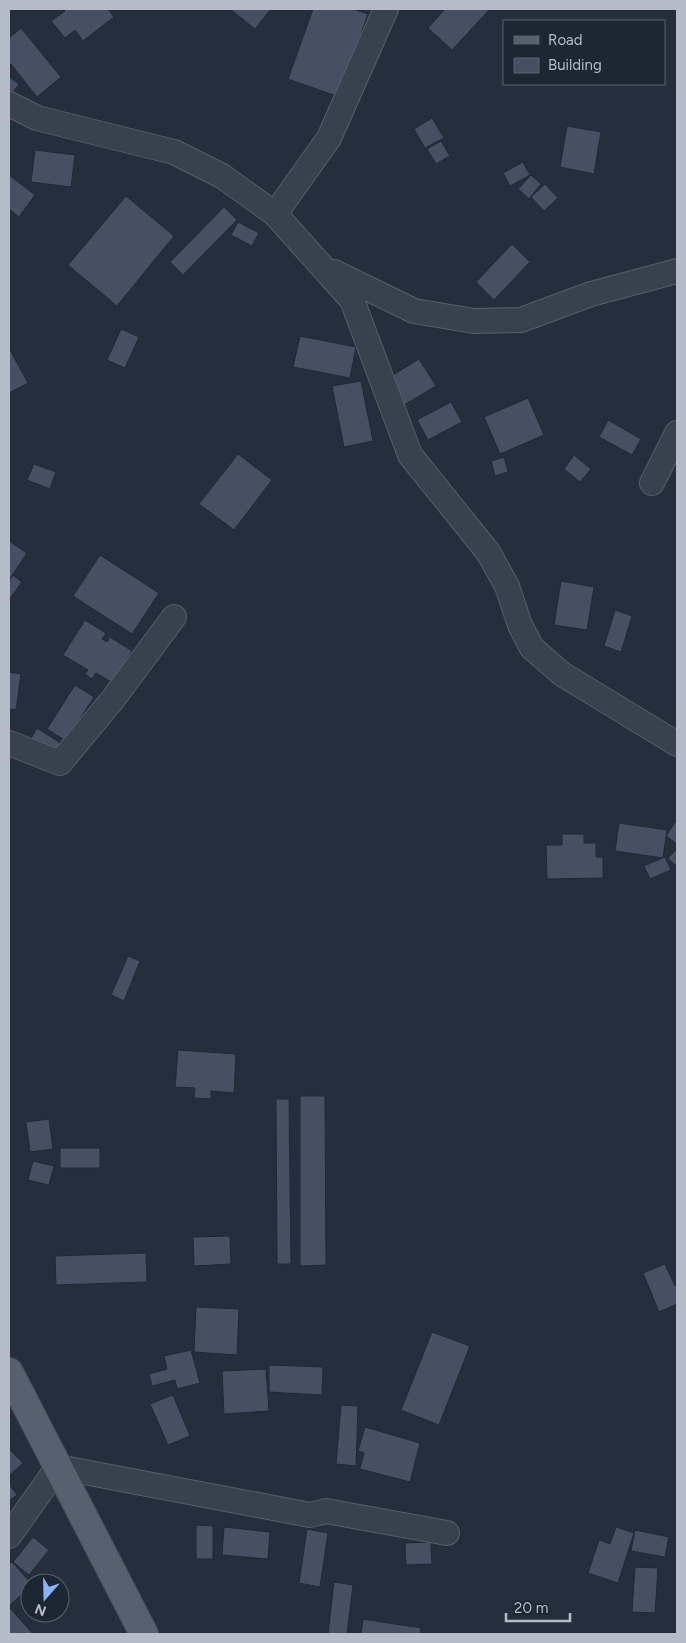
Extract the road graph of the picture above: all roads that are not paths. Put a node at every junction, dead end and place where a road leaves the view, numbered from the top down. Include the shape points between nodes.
1 (386, 9) edge
2 (9, 104) edge
3 (275, 214) junction
4 (326, 269) junction
5 (677, 271) edge
6 (677, 433) edge
7 (652, 483) dead end
8 (174, 617) dead end
9 (9, 743) edge
10 (677, 744) edge
11 (9, 1372) edge
12 (58, 1467) junction
13 (447, 1533) dead end
14 (9, 1536) edge
15 (144, 1634) edge

1 - 3 street via 329,138
2 - 3 street via 45,121 174,152 222,176
3 - 4 street
4 - 5 street via 414,311 474,321 521,320 591,294
4 - 10 street via 352,300 410,455 488,552 508,586 520,625 532,648 562,674
6 - 7 street
8 - 9 street via 60,763
11 - 12 main road
12 - 13 street via 310,1515 326,1511
12 - 14 street
12 - 15 main road

